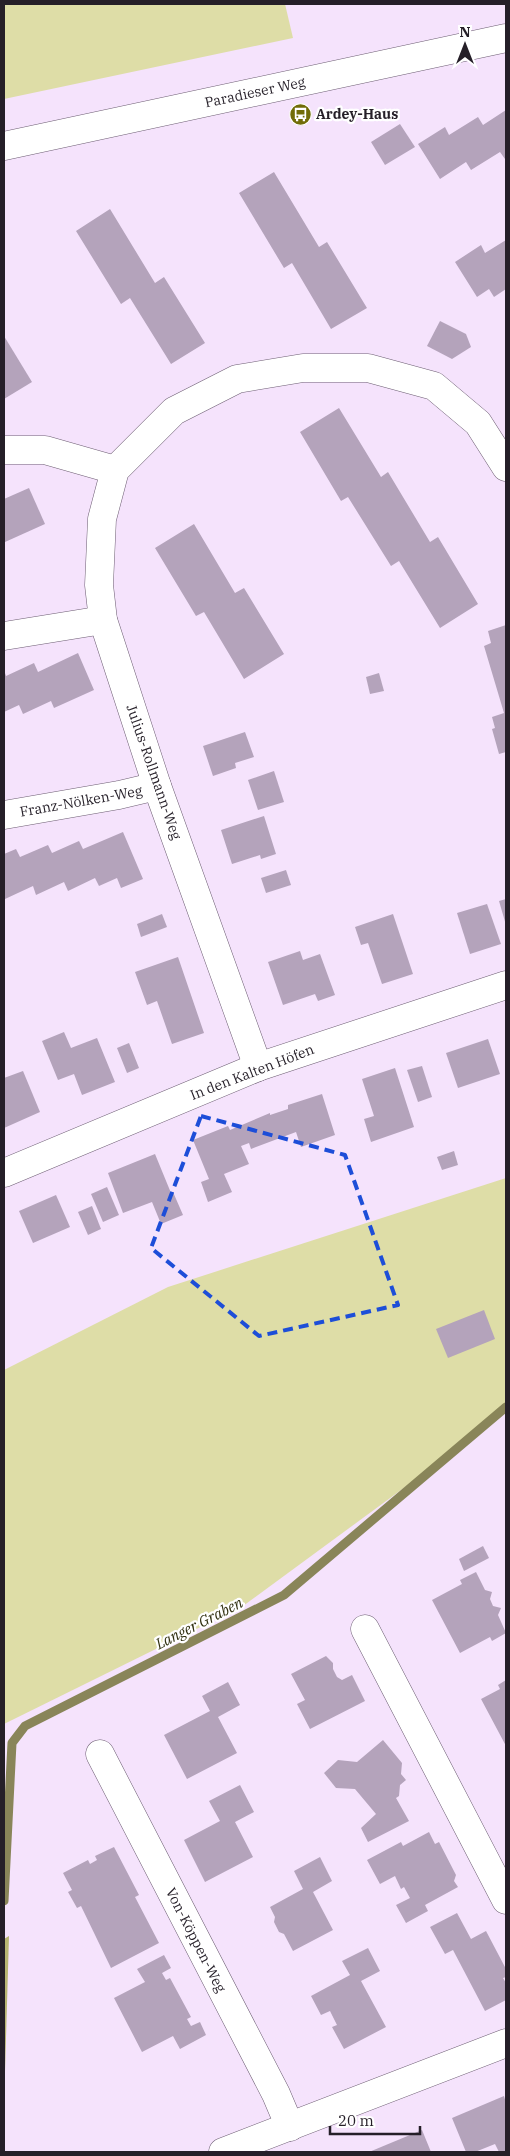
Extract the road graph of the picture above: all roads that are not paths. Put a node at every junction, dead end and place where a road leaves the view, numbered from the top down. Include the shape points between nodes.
1 (506, 38) edge
2 (4, 146) edge
3 (4, 450) edge
4 (506, 467) edge
5 (115, 470) junction
6 (102, 620) junction
7 (4, 636) edge
8 (158, 786) junction
9 (4, 815) edge
10 (506, 985) edge
11 (258, 1066) junction
12 (4, 1173) edge
13 (365, 1629) dead end
14 (100, 1754) dead end
15 (506, 1900) edge
16 (506, 2043) edge
17 (290, 2127) junction
18 (223, 2152) edge

1 - 2 street, Paradieser Weg
3 - 5 street via 45,450
4 - 5 street via 478,423 434,386 368,368 302,368 237,379 174,411
5 - 6 street, Julius-Rollmann-Weg via 102,519 99,585
6 - 7 street
6 - 8 street, Julius-Rollmann-Weg
8 - 9 street, Franz-Nölken-Weg
8 - 11 street, Julius-Rollmann-Weg
10 - 11 street, In den Kalten Höfen
11 - 12 street, In den Kalten Höfen
13 - 15 street
14 - 17 street, Von-Köppen-Weg via 276,2094
16 - 17 street
17 - 18 street

